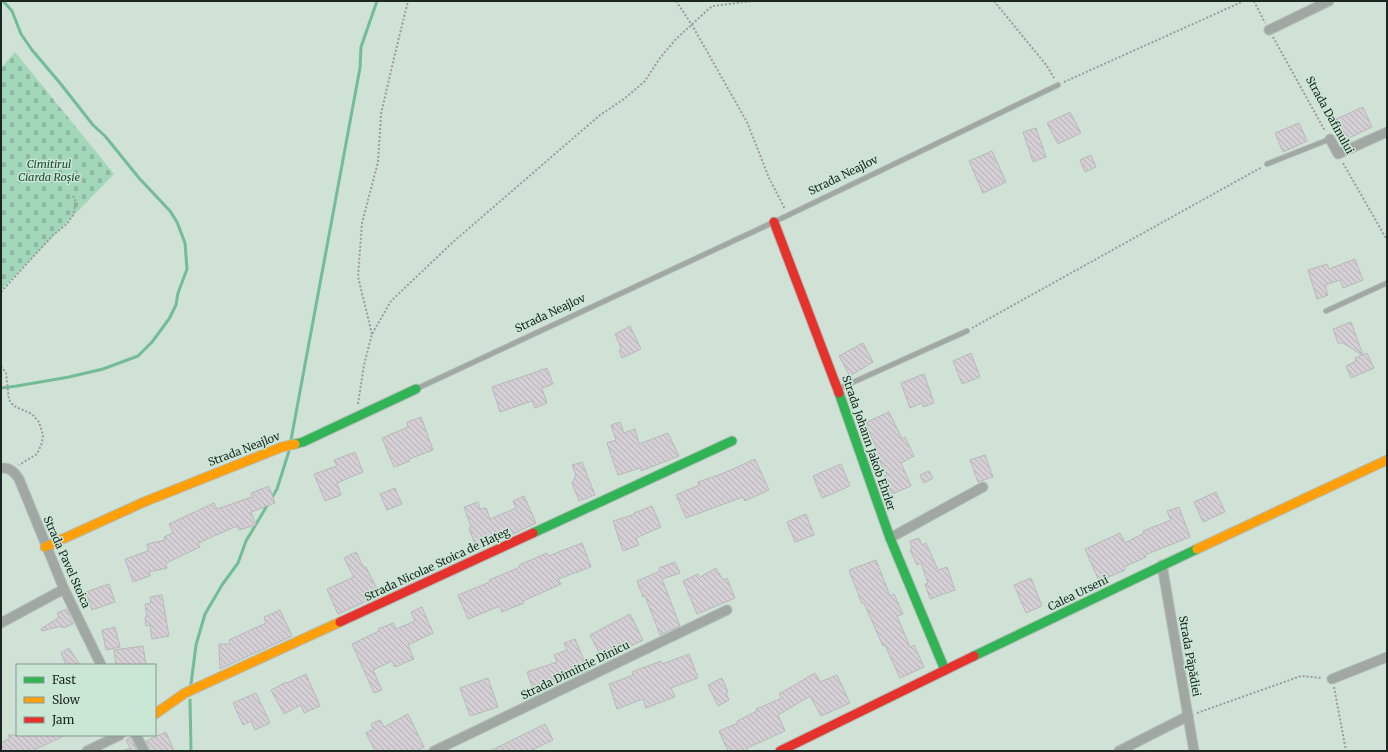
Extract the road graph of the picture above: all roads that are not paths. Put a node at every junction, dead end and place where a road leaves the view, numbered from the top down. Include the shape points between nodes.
1 (1329, 1) edge
2 (1269, 30) road end
3 (1058, 85) road end
4 (1387, 132) edge
5 (1330, 139) joint
6 (1268, 164) road end
7 (774, 222) junction
8 (1387, 283) edge
9 (1326, 312) dead end
10 (968, 331) road end
11 (416, 389) joint
12 (838, 389) junction
13 (732, 441) dead end
14 (1387, 460) edge
15 (1, 468) edge
16 (983, 487) dead end
17 (890, 538) junction
18 (45, 547) junction
19 (1162, 565) junction
20 (64, 589) junction
21 (727, 610) dead end
22 (1, 623) edge
23 (1387, 657) edge
24 (101, 664) edge
25 (945, 670) junction
26 (1332, 679) road end
27 (156, 713) edge
28 (1188, 716) junction
29 (118, 736) edge
30 (136, 736) edge
31 (87, 751) edge
32 (144, 751) edge
33 (434, 751) edge
34 (780, 751) edge
35 (1119, 751) edge
36 (1194, 751) edge

1 - 2 street
3 - 7 lane, Strada Neajlov
4 - 5 street, Strada Dafinului via 1338,154
5 - 6 lane
7 - 11 lane, Strada Neajlov
7 - 12 street, Strada Johann Jakob Ehrler
8 - 9 lane
10 - 12 lane
11 - 18 street, Strada Neajlov via 303,442 282,446 144,502
12 - 17 street, Strada Johann Jakob Ehrler
13 - 27 street, Strada Nicolae Stoica de Hațeg via 186,693
14 - 19 street, Calea Urseni
15 - 18 street, Strada Pavel Stoica via 11,470 19,479
16 - 17 street
17 - 25 street, Strada Johann Jakob Ehrler
18 - 20 street, Strada Pavel Stoica
19 - 25 street, Calea Urseni
19 - 28 street, Strada Păpădiei
20 - 22 street
20 - 24 street, Strada Pavel Stoica
21 - 33 street, Strada Dimitrie Dinicu
23 - 26 street
25 - 34 street, Calea Urseni
28 - 35 street
28 - 36 street, Strada Păpădiei
29 - 31 street
30 - 32 street

